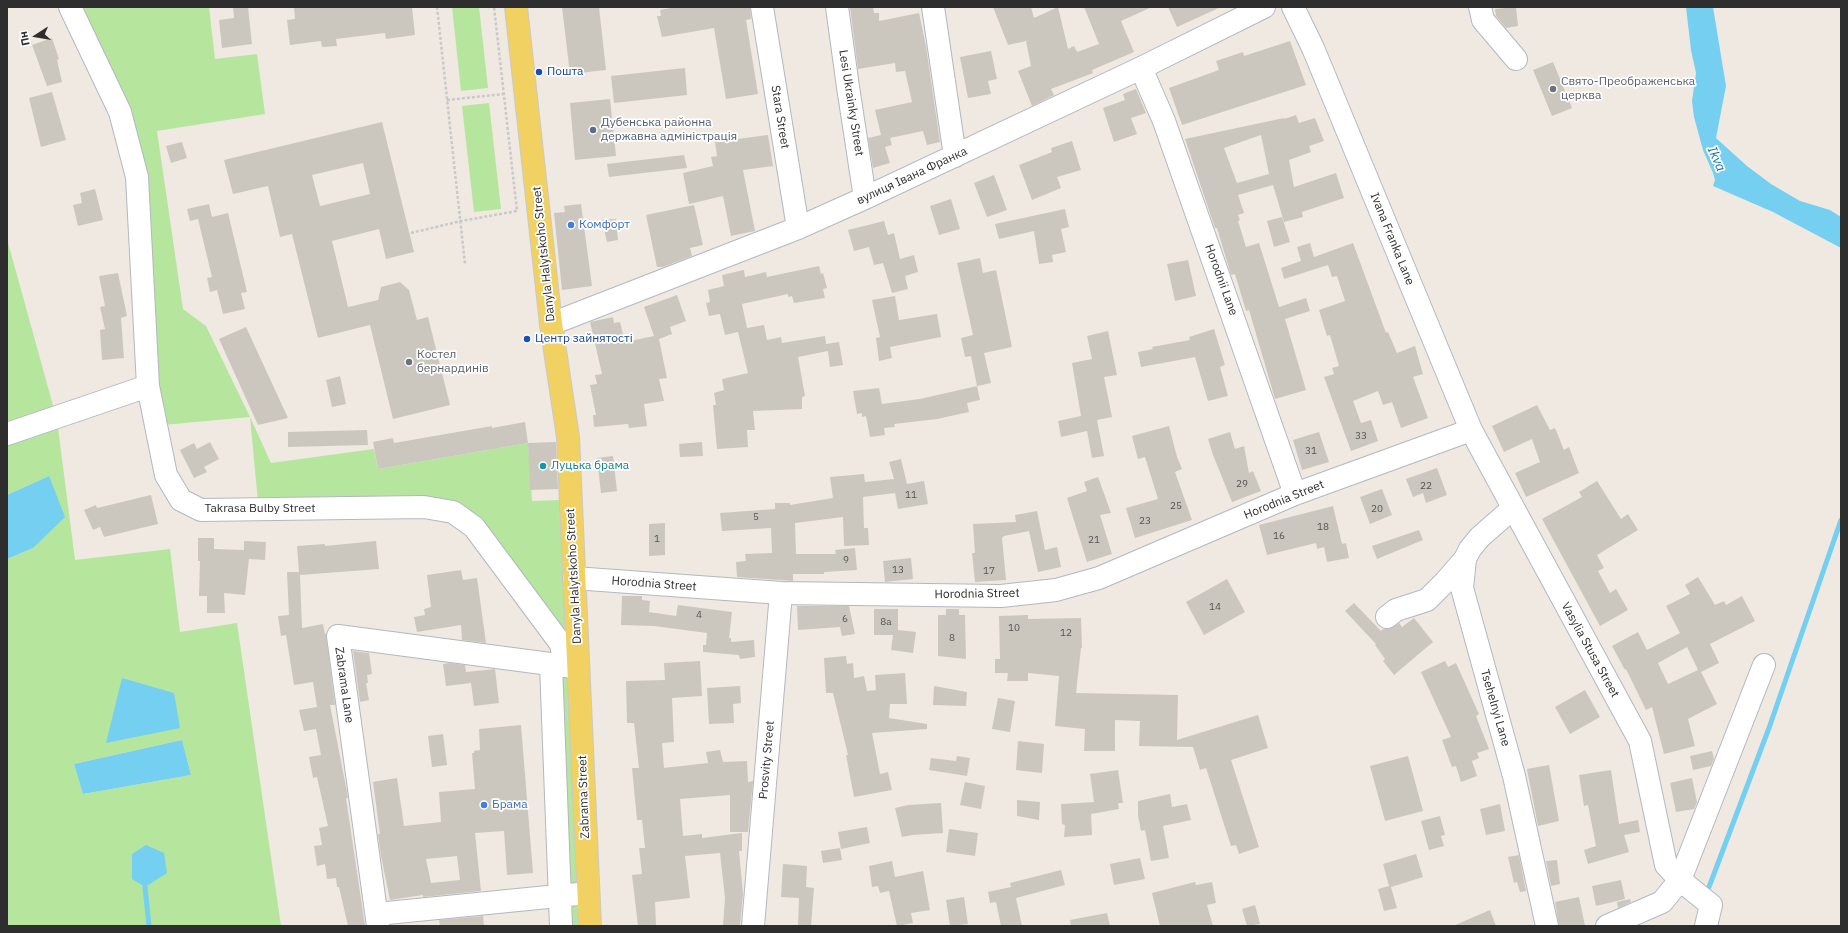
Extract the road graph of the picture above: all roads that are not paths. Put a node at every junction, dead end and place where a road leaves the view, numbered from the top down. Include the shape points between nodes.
1 (70, 7) edge
2 (516, 7) edge
3 (762, 7) edge
4 (837, 7) edge
5 (933, 7) edge
6 (1264, 7) edge
7 (1292, 7) edge
8 (1480, 7) edge
9 (1516, 59) dead end
10 (1141, 68) junction
11 (955, 156) junction
12 (865, 198) junction
13 (798, 228) junction
14 (552, 324) junction
15 (148, 386) junction
16 (1471, 430) junction
17 (7, 434) edge
18 (1295, 494) junction
19 (1512, 508) junction
20 (1465, 559) junction
21 (574, 578) junction
22 (781, 593) junction
23 (1387, 617) dead end
24 (1764, 665) dead end
25 (565, 666) junction
26 (583, 763) junction
27 (555, 765) junction
28 (1680, 880) junction
29 (588, 893) junction
30 (560, 896) junction
31 (377, 920) edge
32 (561, 926) edge
33 (590, 926) edge
34 (753, 926) edge
35 (1547, 926) edge
36 (1607, 926) edge
37 (1706, 926) edge

1 - 15 street, Takrasa Bulby Street via 120,112 138,177
2 - 14 main road, Danyla Halytskoho Street
3 - 13 street, Stara Street
4 - 12 street, Lesi Ukrainky Street
5 - 11 street
6 - 10 street, вулиця Івана Франка
7 - 16 street, Ivana Franka Lane via 1313,48
8 - 9 street via 1483,20
10 - 11 street, вулиця Івана Франка
10 - 18 street, Horodnii Lane via 1164,121
11 - 12 street, вулиця Івана Франка
12 - 13 street, вулиця Івана Франка
13 - 14 street, вулиця Івана Франка
14 - 21 main road, Danyla Halytskoho Street via 568,437
15 - 17 street
15 - 25 street, Takrasa Bulby Street via 166,475 181,500 201,510 424,507 453,512 474,527 561,644
16 - 18 street, Horodnia Street
16 - 19 street, Vasylia Stusa Street
18 - 22 street, Horodnia Street via 1099,578 1056,590 1001,596
19 - 20 street, Tsehelnyi Lane via 1480,537
19 - 28 street, Vasylia Stusa Street via 1640,741 1666,865
20 - 23 street via 1427,600 1396,610
20 - 35 street, Tsehelnyi Lane via 1462,572 1463,595 1514,776
21 - 22 street, Horodnia Street
21 - 25 main road, Danyla Halytskoho Street
22 - 34 street, Prosvity Street
24 - 28 street
25 - 26 main road, Zabrama Street
25 - 27 street, Takrasa Bulby Street
25 - 31 street, Zabrama Lane via 338,636
26 - 27 street
26 - 29 main road, Zabrama Street
27 - 30 street, Takrasa Bulby Street
28 - 36 street via 1662,902
28 - 37 street, Vasylia Stusa Street via 1711,905
29 - 30 street, Zabrama Lane
29 - 33 main road, Zabrama Street
30 - 31 street, Zabrama Lane
30 - 32 street, Takrasa Bulby Street

